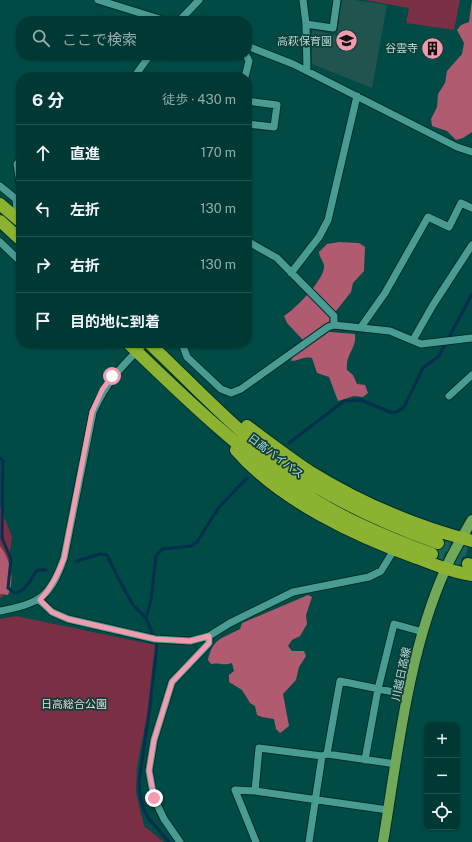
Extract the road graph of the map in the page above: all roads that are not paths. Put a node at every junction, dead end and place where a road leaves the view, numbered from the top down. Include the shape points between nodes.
1 (98, 0) edge
2 (199, 0) edge
3 (303, 0) edge
4 (337, 0) edge
5 (150, 16) edge
6 (184, 16) edge
7 (306, 24) junction
8 (252, 48) edge
9 (146, 60) edge
10 (248, 60) edge
11 (307, 71) junction
12 (138, 72) edge
13 (246, 72) edge
14 (357, 96) junction
15 (252, 102) edge
16 (252, 125) edge
17 (472, 152) edge
18 (0, 186) edge
19 (16, 199) edge
20 (0, 204) edge
21 (472, 208) edge
22 (16, 218) edge
23 (0, 221) edge
24 (16, 235) edge
25 (0, 242) edge
26 (252, 244) edge
27 (472, 245) edge
28 (16, 257) edge
29 (291, 273) junction
30 (334, 325) junction
31 (361, 327) junction
32 (472, 338) edge
33 (413, 340) junction
34 (134, 348) edge
35 (138, 348) edge
36 (154, 348) edge
37 (184, 348) edge
38 (472, 375) edge
39 (449, 396) dead end
40 (264, 458) junction
41 (276, 467) junction
42 (472, 520) edge
43 (467, 539) edge
44 (435, 548) tunnel mouth
45 (394, 550) junction
46 (446, 568) junction
47 (471, 568) edge
48 (40, 600) junction
49 (0, 611) edge
50 (423, 632) junction
51 (209, 636) junction
52 (378, 689) junction
53 (408, 695) junction
54 (325, 755) junction
55 (365, 760) junction
56 (396, 764) junction
57 (255, 790) junction
58 (316, 800) junction
59 (388, 810) junction
60 (180, 842) edge
61 (256, 842) edge
62 (309, 842) edge
63 (383, 842) edge

1 - 5 street
2 - 6 street
3 - 7 street
4 - 7 street via 333,28
7 - 11 street
8 - 11 street
9 - 12 street
10 - 13 street
11 - 14 street
14 - 17 street
14 - 29 street via 328,220 319,237
15 - 16 street via 277,105 274,128
18 - 19 street
20 - 22 highway
21 - 31 street via 461,203 449,226 428,217 385,293
23 - 24 highway
25 - 28 street
26 - 29 street via 277,258
27 - 33 street
29 - 30 street via 334,316
30 - 31 street
30 - 37 street via 241,389 230,393 221,389 187,357
31 - 33 street via 390,331
32 - 33 street via 421,344
34 - 48 street via 102,390 92,412 64,558 59,574
35 - 40 highway, 日高バイパス via 213,423
36 - 40 highway, 日高バイパス via 205,396
38 - 39 street
40 - 41 highway
40 - 41 highway
41 - 43 highway via 339,488 368,503 441,533
41 - 44 highway, 日高バイパス via 320,503 364,527
41 - 45 highway via 299,501 358,535
42 - 43 main road, 川越日高線
43 - 46 main road, 川越日高線
45 - 46 highway
45 - 51 street via 381,571 369,577 293,592
46 - 47 highway
46 - 50 main road, 川越日高線
48 - 49 street
48 - 51 street via 52,612 68,619 160,639 190,641
50 - 52 street via 394,624
50 - 53 main road, 川越日高線
51 - 60 street via 209,643 172,682 154,740 149,770 154,798 164,819
52 - 53 street
52 - 54 street via 340,681
52 - 55 street
53 - 56 main road, 川越日高線
54 - 55 street
54 - 57 street via 259,748
54 - 58 street
55 - 56 street
56 - 59 main road, 川越日高線
57 - 58 street
57 - 61 street via 235,790
58 - 59 street
58 - 62 street
59 - 63 main road, 川越日高線

